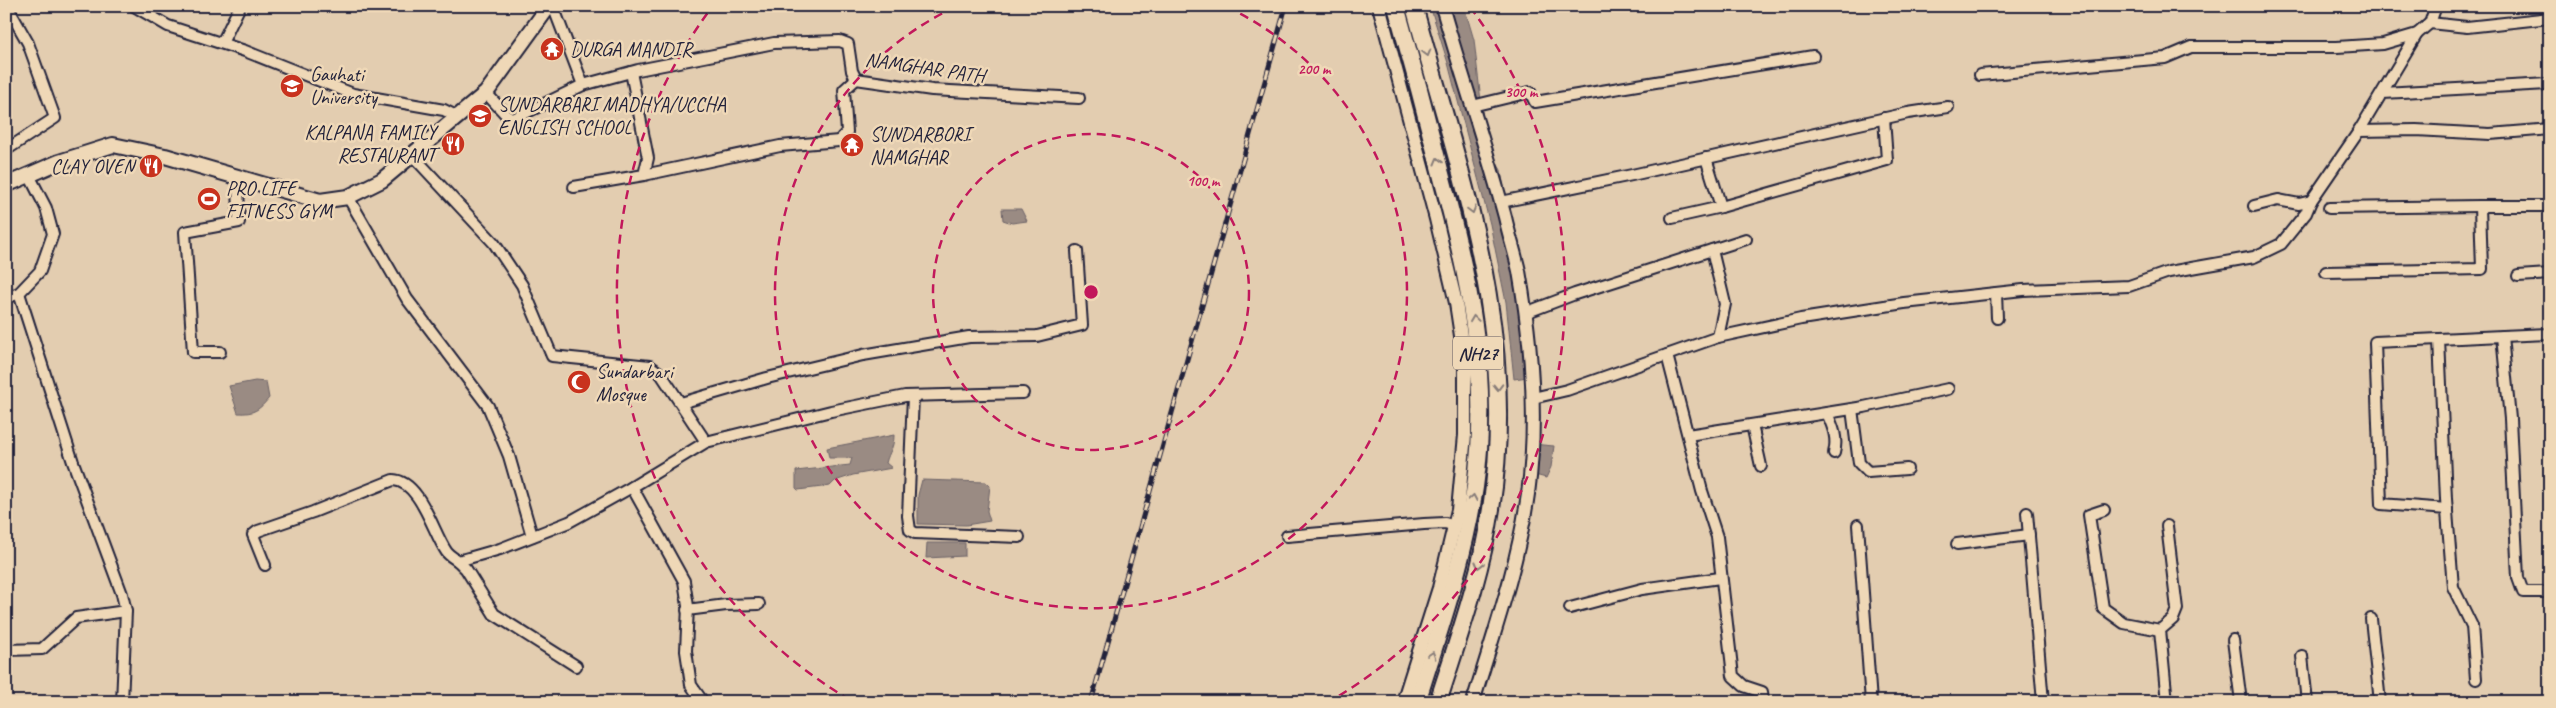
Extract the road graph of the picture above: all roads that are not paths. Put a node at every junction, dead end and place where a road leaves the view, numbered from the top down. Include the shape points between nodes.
1 (7, 6) edge
2 (134, 6) edge
3 (240, 6) edge
4 (551, 6) edge
5 (1379, 6) edge
6 (1396, 6) edge
7 (1414, 6) edge
8 (1442, 6) edge
9 (2436, 6) edge
10 (2550, 18) edge
11 (2430, 23) junction
12 (2417, 34) junction
13 (222, 43) junction
14 (1813, 56) dead end
15 (631, 72) junction
16 (1980, 75) dead end
17 (856, 79) junction
18 (2550, 84) edge
19 (583, 85) junction
20 (486, 93) junction
21 (2383, 93) junction
22 (1079, 98) dead end
23 (1472, 106) junction
24 (1948, 107) dead end
25 (458, 117) junction
26 (1884, 118) junction
27 (2550, 129) edge
28 (2359, 131) junction
29 (6, 150) edge
30 (413, 156) junction
31 (1706, 158) junction
32 (30, 175) junction
33 (644, 175) junction
34 (238, 178) junction
35 (6, 185) edge
36 (574, 187) dead end
37 (348, 197) junction
38 (2312, 201) junction
39 (1501, 202) junction
40 (2254, 206) dead end
41 (2480, 206) junction
42 (2550, 206) edge
43 (1721, 207) junction
44 (2329, 208) dead end
45 (1672, 218) dead end
46 (1746, 239) dead end
47 (1712, 250) junction
48 (1077, 251) dead end
49 (2326, 272) dead end
50 (2550, 274) edge
51 (2518, 276) dead end
52 (19, 293) junction
53 (1996, 293) junction
54 (6, 298) edge
55 (1525, 313) junction
56 (1997, 318) dead end
57 (2550, 334) edge
58 (2502, 336) junction
59 (1718, 337) junction
60 (2439, 339) junction
61 (220, 352) dead end
62 (1667, 355) junction
63 (1948, 389) dead end
64 (1023, 393) dead end
65 (913, 396) junction
66 (1533, 398) junction
67 (681, 403) junction
68 (1852, 409) junction
69 (1827, 413) junction
70 (1752, 425) junction
71 (1688, 435) junction
72 (706, 442) junction
73 (1834, 453) dead end
74 (1761, 466) dead end
75 (1907, 469) dead end
76 (632, 487) junction
77 (2447, 509) junction
78 (2104, 510) dead end
79 (2027, 513) dead end
80 (1858, 525) dead end
81 (1455, 526) junction
82 (2167, 526) dead end
83 (2029, 535) junction
84 (532, 536) junction
85 (1287, 536) dead end
86 (1019, 537) dead end
87 (1958, 544) dead end
88 (458, 561) junction
89 (265, 565) dead end
90 (1720, 578) junction
91 (2550, 592) edge
92 (759, 604) dead end
93 (1570, 608) dead end
94 (687, 610) junction
95 (126, 611) junction
96 (2371, 619) dead end
97 (2160, 630) junction
98 (2233, 640) dead end
99 (6, 650) edge
100 (2302, 656) dead end
101 (576, 666) dead end
102 (2476, 679) dead end
103 (122, 702) edge
104 (703, 702) edge
105 (1403, 702) edge
106 (1417, 702) edge
107 (1438, 702) edge
108 (1473, 702) edge
109 (1763, 702) edge
110 (1871, 702) edge
111 (2043, 702) edge
112 (2167, 702) edge
113 (2241, 702) edge
114 (2307, 702) edge
115 (2380, 702) edge

1 - 29 street via 28,43 55,118
2 - 13 street via 168,26
3 - 13 street
4 - 19 street
4 - 20 main road
5 - 81 street via 1436,219 1456,303 1465,362 1465,435
106 -> 6 highway, NH27 via 1452,592 1467,532 1478,452 1480,372 1465,263
7 -> 107 highway, NH27 via 1472,209 1491,305 1498,370 1497,456 1491,512 1471,596
8 - 23 street
9 - 11 street
10 - 11 street via 2468,27
11 - 12 street
12 - 16 street via 2383,44 2337,47 2192,47 2165,58
12 - 21 street
13 - 25 street via 353,94 444,110
14 - 23 street via 1535,102 1530,92
15 - 17 street, NAMGHAR PATH via 774,44 840,40 848,44
15 - 19 street, NAMGHAR PATH
15 - 33 street via 648,158
17 - 22 street, NAMGHAR PATH via 932,90
17 - 33 street via 844,90 847,132 839,141 780,146
18 - 21 street
19 - 20 street, NAMGHAR PATH via 511,120
20 - 25 main road
21 - 28 street
23 - 39 street
24 - 26 street
25 - 30 main road
26 - 31 street
26 - 43 street via 1887,160
27 - 28 street via 2490,134
28 - 38 street
30 - 37 main road via 382,180
30 - 67 street via 494,243 522,285 552,356 650,366 661,374
31 - 39 street
31 - 43 street
32 - 34 main road via 113,144
32 - 35 main road
32 - 52 street via 54,234 40,271
33 - 36 street
34 - 37 main road via 320,201
34 - 61 street via 239,222 185,232 193,352
37 - 84 street via 408,298 488,406 509,456
38 - 40 street via 2299,204 2278,200
38 - 53 street via 2281,244 2254,257 2169,272 2129,286
39 - 55 street
41 - 42 street
41 - 44 street
41 - 49 street via 2482,269
43 - 45 street
46 - 47 street
47 - 55 street
47 - 59 street via 1725,304
48 - 67 street via 1082,325 1037,336 969,337 863,355
50 - 51 street
52 - 54 street
52 - 95 street via 73,462
53 - 56 street
53 - 59 street via 1802,319
55 - 66 street
57 - 58 street
58 - 60 street
58 - 91 street via 2510,419 2518,578 2523,592
59 - 62 street
60 - 77 street
60 - 77 street via 2376,342 2377,433 2381,504
62 - 66 street via 1567,390
62 - 71 street
63 - 68 street
64 - 65 street
65 - 72 street via 831,411
65 - 86 street via 910,530 915,533
66 - 108 street via 1528,493 1520,541
67 - 72 street
68 - 69 street
68 - 75 street via 1859,463 1868,472
69 - 70 street
69 - 73 street via 1834,429
70 - 71 street
70 - 74 street
71 - 90 street via 1717,537
72 - 76 street
76 - 84 street via 570,522
76 - 94 street via 684,581
77 - 102 street via 2453,587 2472,626
78 - 97 street via 2089,515 2103,608 2124,623
79 - 83 street
80 - 110 street
81 - 85 street via 1438,523
81 - 105 street
82 - 97 street via 2177,609 2173,619
83 - 87 street
83 - 111 street
84 - 88 street
88 - 89 street via 446,553 428,514 408,485 393,480 258,531 253,535
88 - 101 street via 494,614
90 - 93 street via 1642,589
90 - 109 street via 1733,676 1744,686 1762,692
92 - 94 street
94 - 104 street via 686,652 691,685
95 - 99 street via 76,618 42,649
95 - 103 street
96 - 115 street
97 - 112 street
98 - 113 street
100 - 114 street

